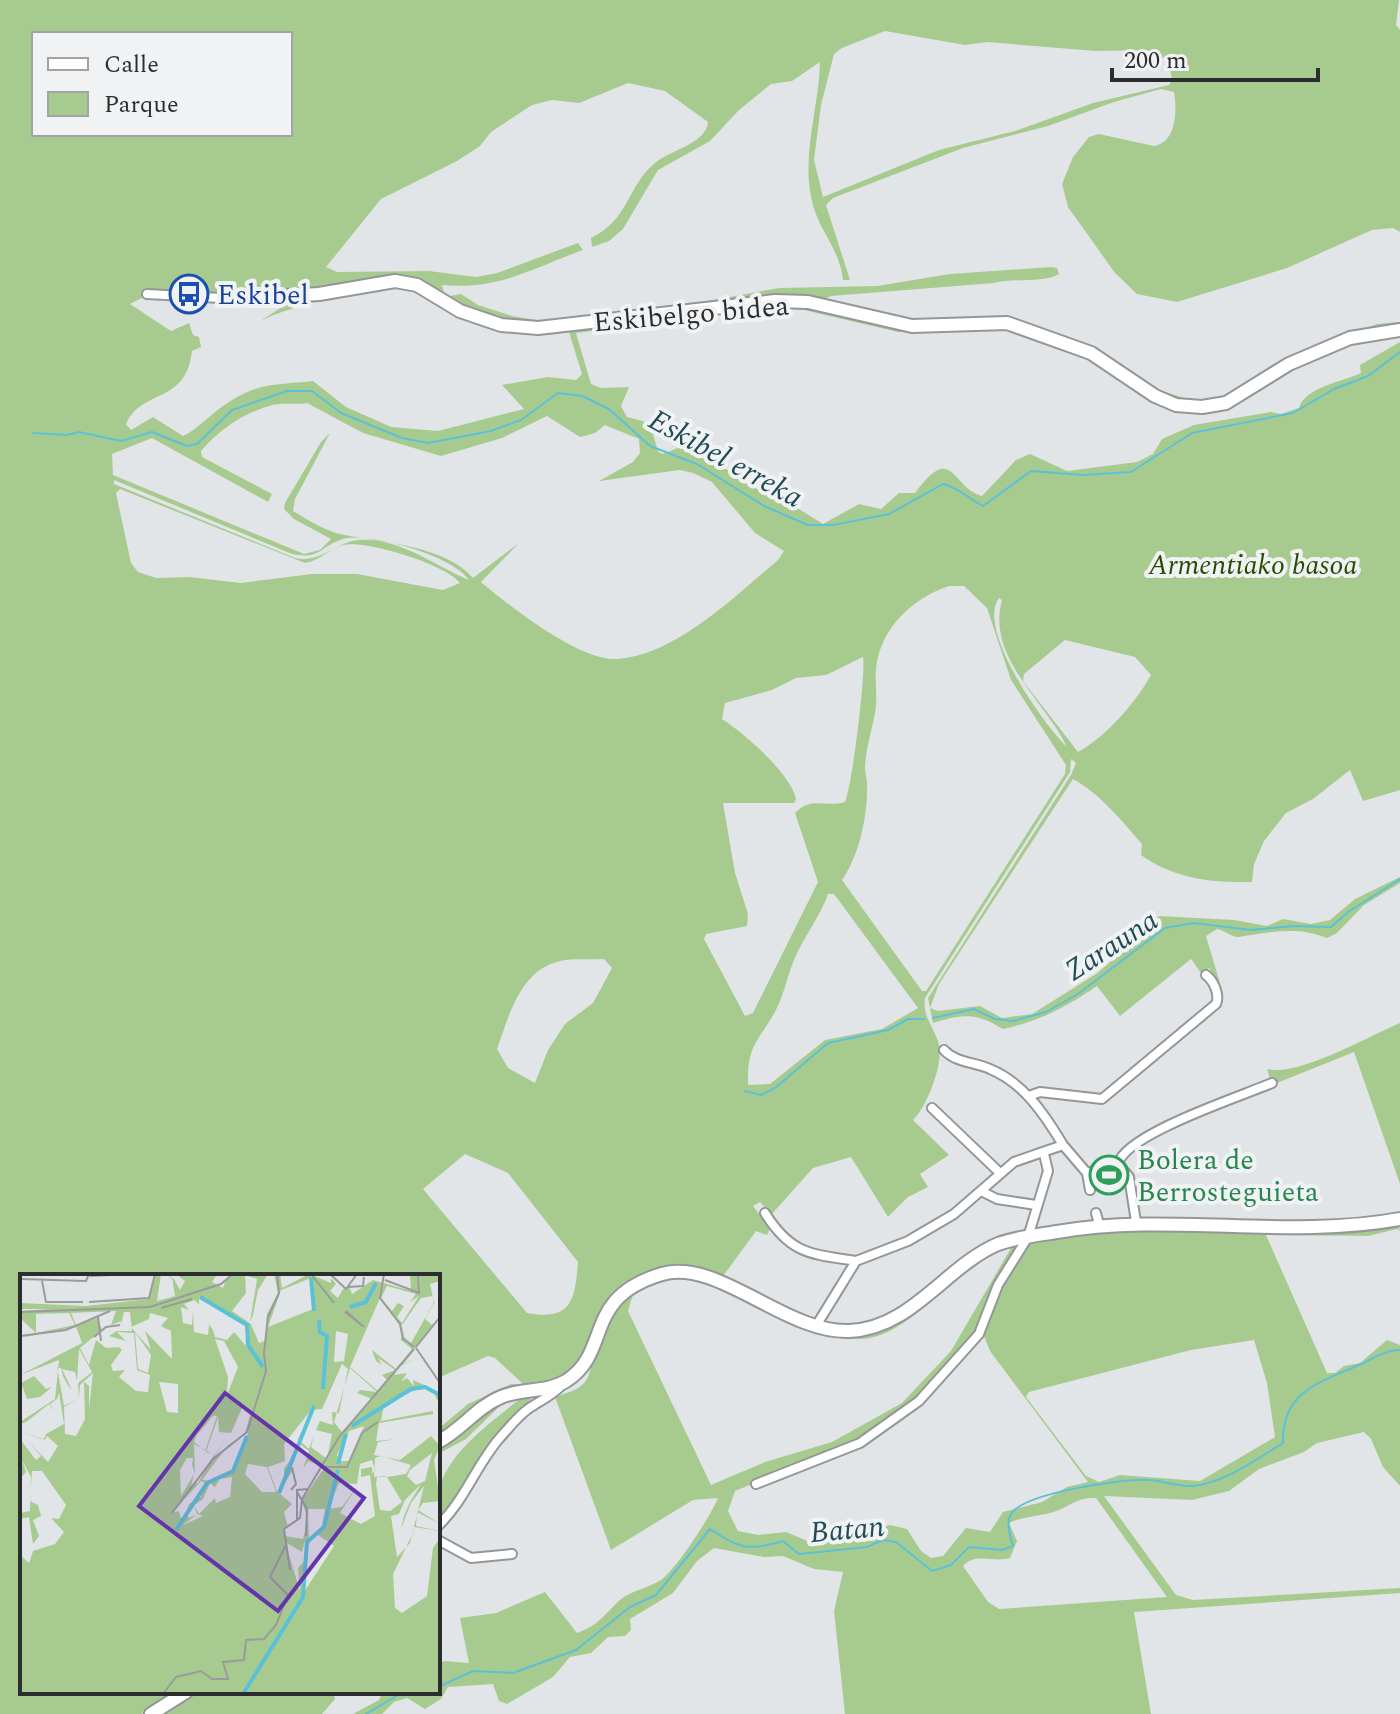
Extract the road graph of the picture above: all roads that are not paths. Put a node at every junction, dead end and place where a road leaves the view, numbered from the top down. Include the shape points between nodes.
1 (147, 294) dead end
2 (239, 299) joint
3 (1400, 330) edge
4 (1206, 975) dead end
5 (944, 1050) dead end
6 (1272, 1083) dead end
7 (1029, 1096) junction
8 (932, 1108) dead end
9 (1063, 1145) junction
10 (1044, 1154) junction
11 (1118, 1164) junction
12 (1000, 1173) junction
13 (1087, 1173) junction
14 (1090, 1190) dead end
15 (981, 1191) junction
16 (1036, 1205) junction
17 (765, 1213) dead end
18 (1400, 1219) edge
19 (1136, 1222) junction
20 (1028, 1237) junction
21 (856, 1261) junction
22 (816, 1326) junction
23 (566, 1380) junction
24 (440, 1441) edge
25 (756, 1484) dead end
26 (440, 1524) edge
27 (440, 1541) edge
28 (512, 1554) dead end
29 (183, 1694) edge
30 (151, 1714) edge

1 - 2 street
2 - 3 street, Eskibelgo bidea via 319,294 395,281 417,285 460,311 501,325 538,328 775,301 808,302 912,326 1007,323 1091,353 1155,396 1202,407 1226,403 1277,370 1350,338
4 - 7 street via 1212,979 1216,1004 1102,1099 1040,1092
5 - 7 street via 950,1057 990,1069
6 - 11 street via 1145,1136 1119,1157
7 - 9 street
8 - 12 street
9 - 10 street
9 - 13 street
10 - 12 street via 1014,1162
10 - 16 street via 1048,1171
11 - 13 street
11 - 19 street via 1129,1177
12 - 15 street
13 - 14 street
15 - 16 street
15 - 21 street via 908,1241
16 - 20 street
17 - 21 street via 777,1233 803,1252
18 - 19 street via 1329,1229
19 - 20 street via 1098,1219
20 - 22 street via 980,1254 885,1323 848,1331
20 - 25 street via 998,1285 979,1334 919,1401 860,1443
21 - 22 street
22 - 23 street via 696,1272 663,1274 627,1288 615,1299 586,1357
23 - 24 street via 498,1398
23 - 26 street via 498,1440 458,1506
27 - 28 street via 471,1558
29 - 30 street

